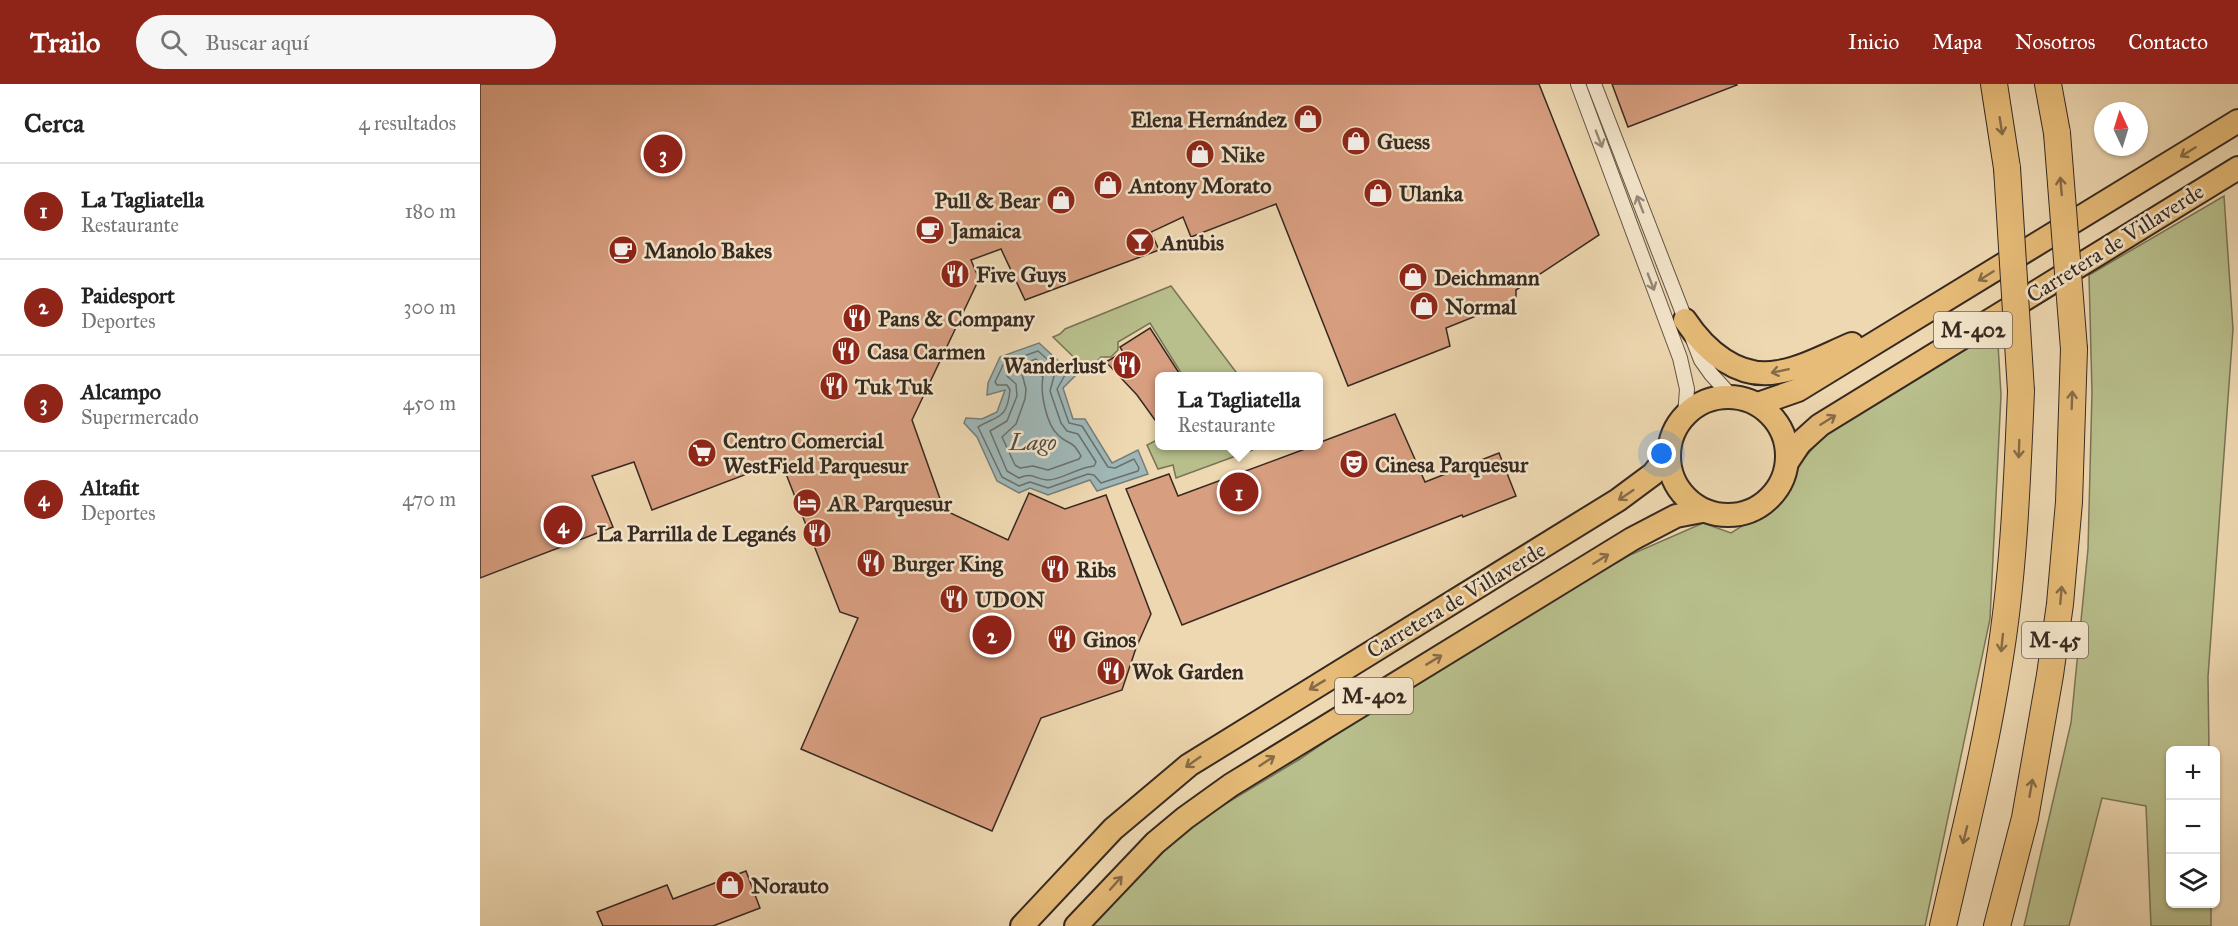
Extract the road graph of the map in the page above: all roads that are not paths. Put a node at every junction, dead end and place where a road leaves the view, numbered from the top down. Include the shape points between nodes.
1 (1578, 84) edge
2 (1594, 84) edge
3 (1994, 84) edge
4 (2048, 84) edge
5 (2238, 121) edge
6 (2238, 168) edge
7 (1685, 320) junction
8 (1913, 321) junction
9 (1732, 397) junction
10 (1758, 404) junction
11 (1684, 416) junction
12 (1668, 455) junction
13 (1788, 461) junction
14 (1702, 511) junction
15 (2025, 818) junction
16 (1022, 926) edge
17 (1076, 926) edge
18 (1943, 926) edge
19 (1997, 926) edge
20 (2010, 926) edge

1 -> 11 street via 1683,366 1687,389
7 -> 2 street
3 -> 18 highway, M-45, bridge via 2007,168 2021,391 2016,513 1999,662
15 -> 4 highway, M-45, bridge via 2060,604 2069,502 2074,349 2057,133
5 -> 8 highway, Carretera de Villaverde / M-402
13 -> 6 highway, Carretera de Villaverde / M-402 via 1820,424
8 -> 7 highway via 1797,367 1764,374 1719,357 1698,339
7 - 9 street via 1701,360
8 - 10 highway, Carretera de Villaverde / M-402 via 1798,390
9 - 10 highway
9 - 11 highway via 1703,402
10 - 13 highway via 1780,426
11 - 12 highway, M-402 via 1674,431
12 - 14 highway via 1676,484
12 -> 16 highway, Carretera de Villaverde / M-402 via 1653,474 1628,494 1189,765 1113,829
13 - 14 highway, M-402 via 1779,487 1758,508 1728,516
17 -> 14 highway, Carretera de Villaverde / M-402 via 1155,843 1271,759 1648,530 1676,516
15 - 19 highway, M-45
15 - 20 highway

